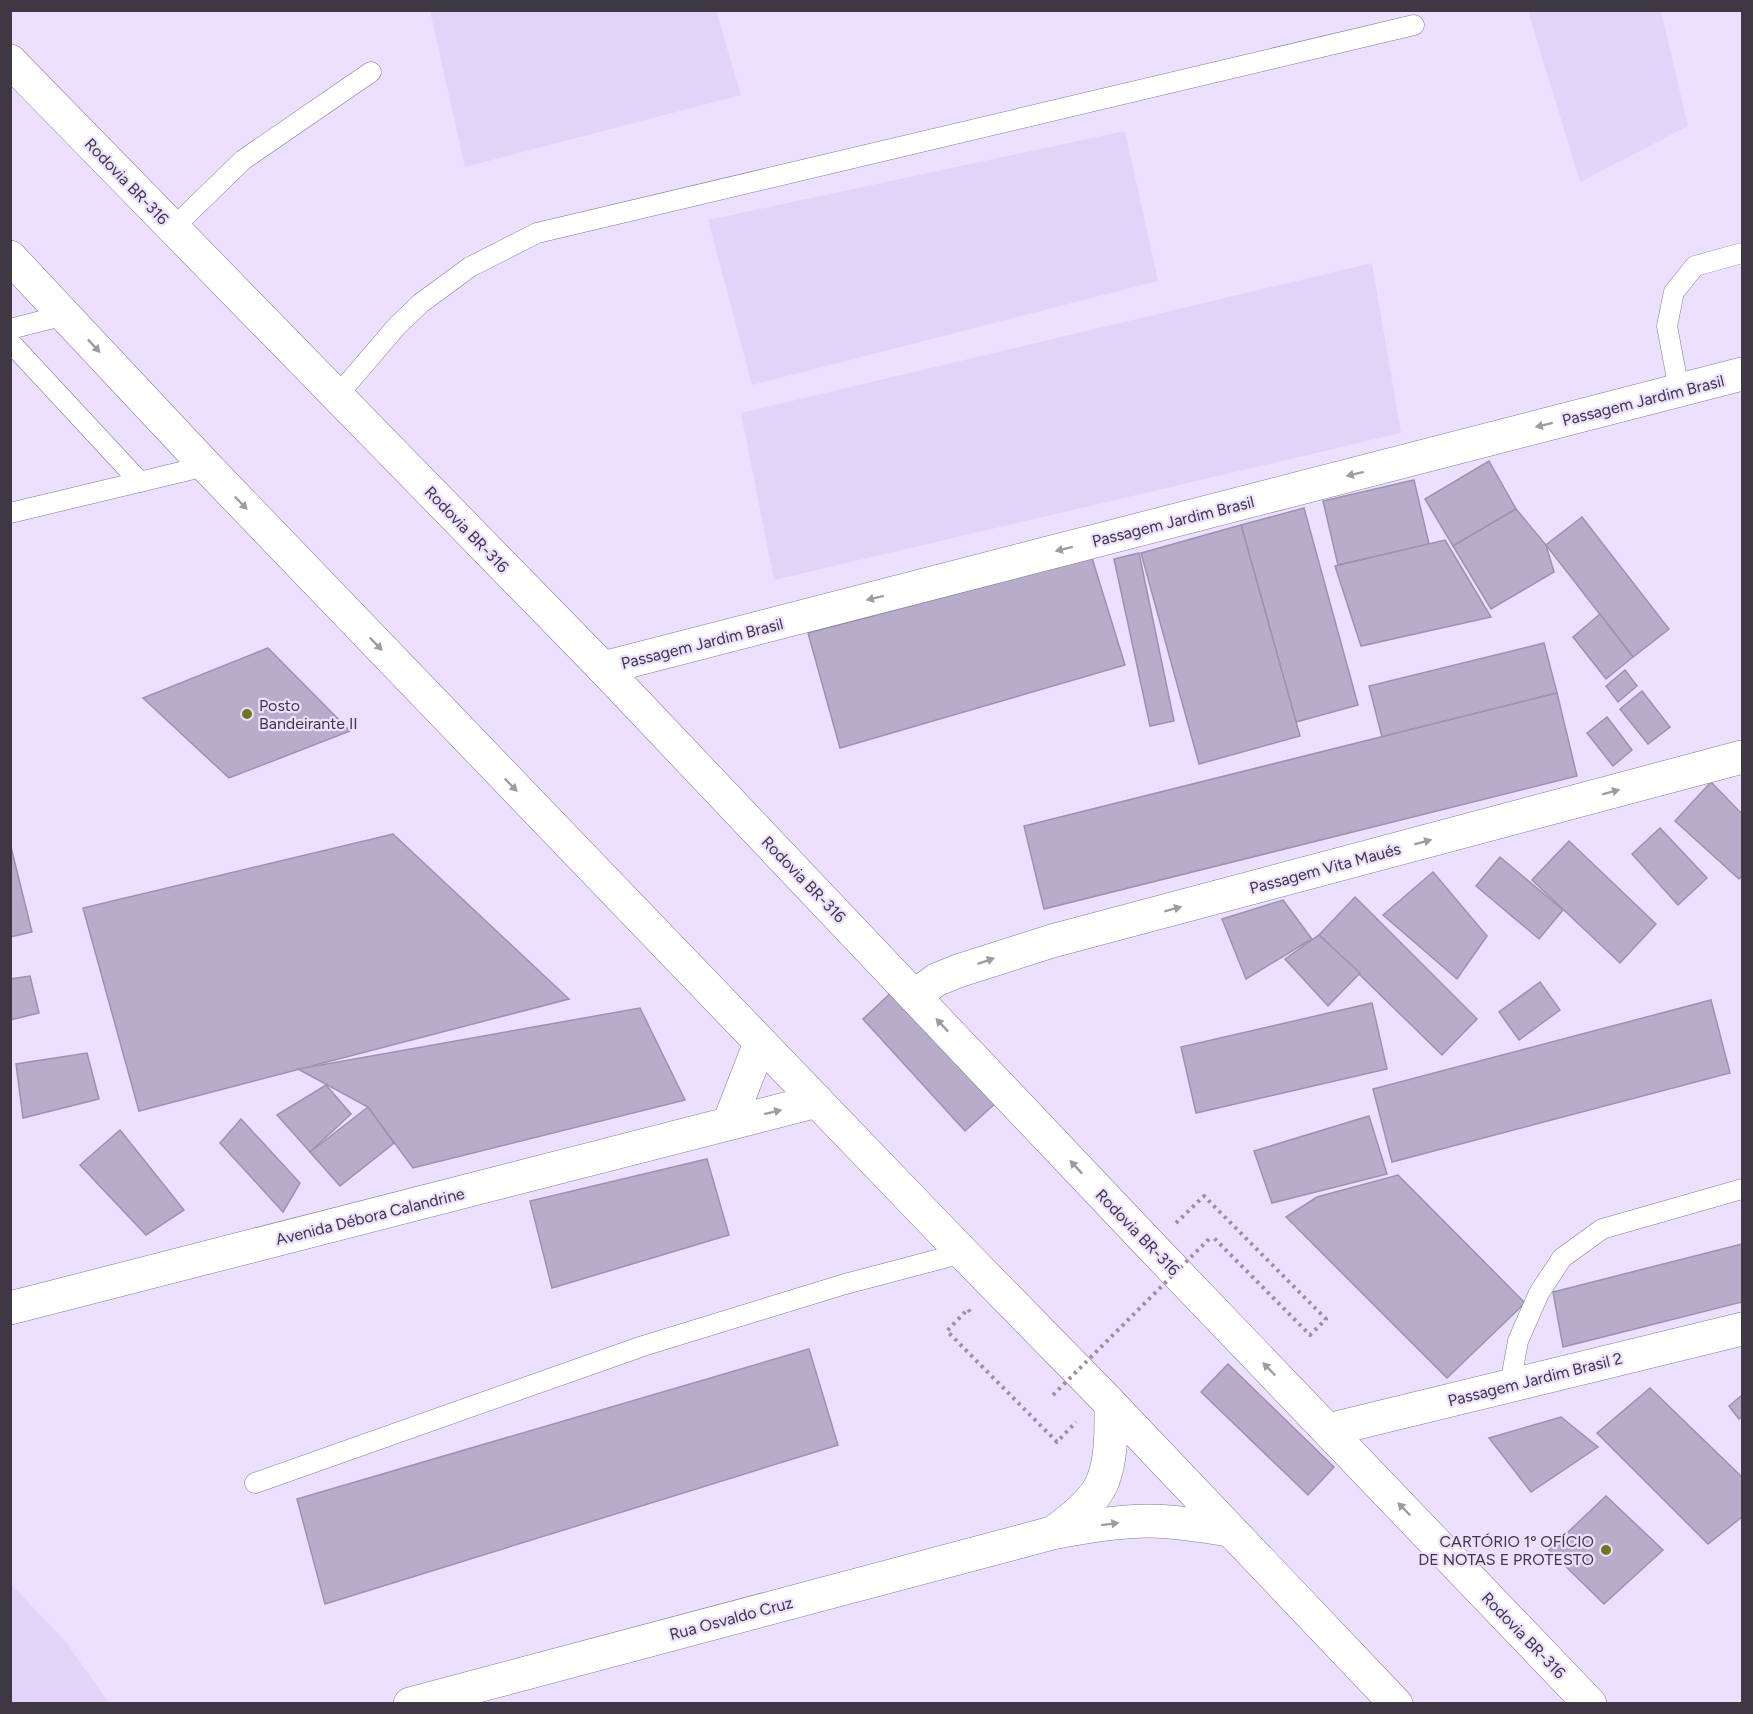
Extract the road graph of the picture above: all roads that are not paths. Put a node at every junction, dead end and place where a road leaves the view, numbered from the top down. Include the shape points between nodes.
1 (1414, 25) dead end
2 (10, 62) edge
3 (371, 72) dead end
4 (173, 228) junction
5 (1743, 254) edge
6 (10, 257) edge
7 (65, 315) junction
8 (10, 328) edge
9 (10, 342) edge
10 (1743, 374) edge
11 (1679, 390) junction
12 (337, 396) junction
13 (206, 466) junction
14 (140, 482) junction
15 (10, 513) edge
16 (603, 668) junction
17 (1743, 757) edge
18 (915, 996) junction
19 (760, 1042) junction
20 (817, 1101) junction
21 (729, 1123) junction
22 (1743, 1189) edge
23 (963, 1253) junction
24 (10, 1308) edge
25 (1743, 1329) edge
26 (1510, 1385) junction
27 (1107, 1400) junction
28 (1328, 1430) junction
29 (255, 1483) dead end
30 (1229, 1530) junction
31 (1052, 1533) junction
32 (410, 1704) edge
33 (1396, 1704) edge
34 (1590, 1704) edge

1 - 12 lane via 537,233 470,267 421,303
2 - 4 main road, Rodovia BR-316
3 - 4 lane via 243,160
4 - 12 main road, Rodovia BR-316
5 - 11 lane via 1695,266 1674,292 1667,326
6 - 7 main road
7 - 8 lane
7 -> 13 main road
9 - 14 lane
10 - 11 main road, Passagem Jardim Brasil
11 -> 16 main road, Passagem Jardim Brasil
12 - 16 main road, Rodovia BR-316
13 - 14 lane
13 -> 19 main road
14 - 15 lane
16 - 18 main road, Rodovia BR-316
18 -> 17 main road, Passagem Vita Maués via 958,970 1018,951
28 -> 18 main road, Rodovia BR-316
19 - 20 main road
19 - 21 main road
21 -> 20 main road, Avenida Débora Calandrine
20 - 23 main road
21 - 24 main road, Avenida Débora Calandrine
22 - 26 lane via 1602,1229 1562,1258 1539,1293 1518,1341
23 - 27 main road
23 - 29 lane via 845,1284 643,1346
25 - 26 main road, Passagem Jardim Brasil 2
26 - 28 main road, Passagem Jardim Brasil 2
27 - 30 main road
27 - 31 main road, Rua Osvaldo Cruz via 1111,1439 1102,1484 1087,1504
34 -> 28 main road, Rodovia BR-316
31 -> 30 main road, Rua Osvaldo Cruz via 1152,1521
30 - 33 main road
31 - 32 main road, Rua Osvaldo Cruz

